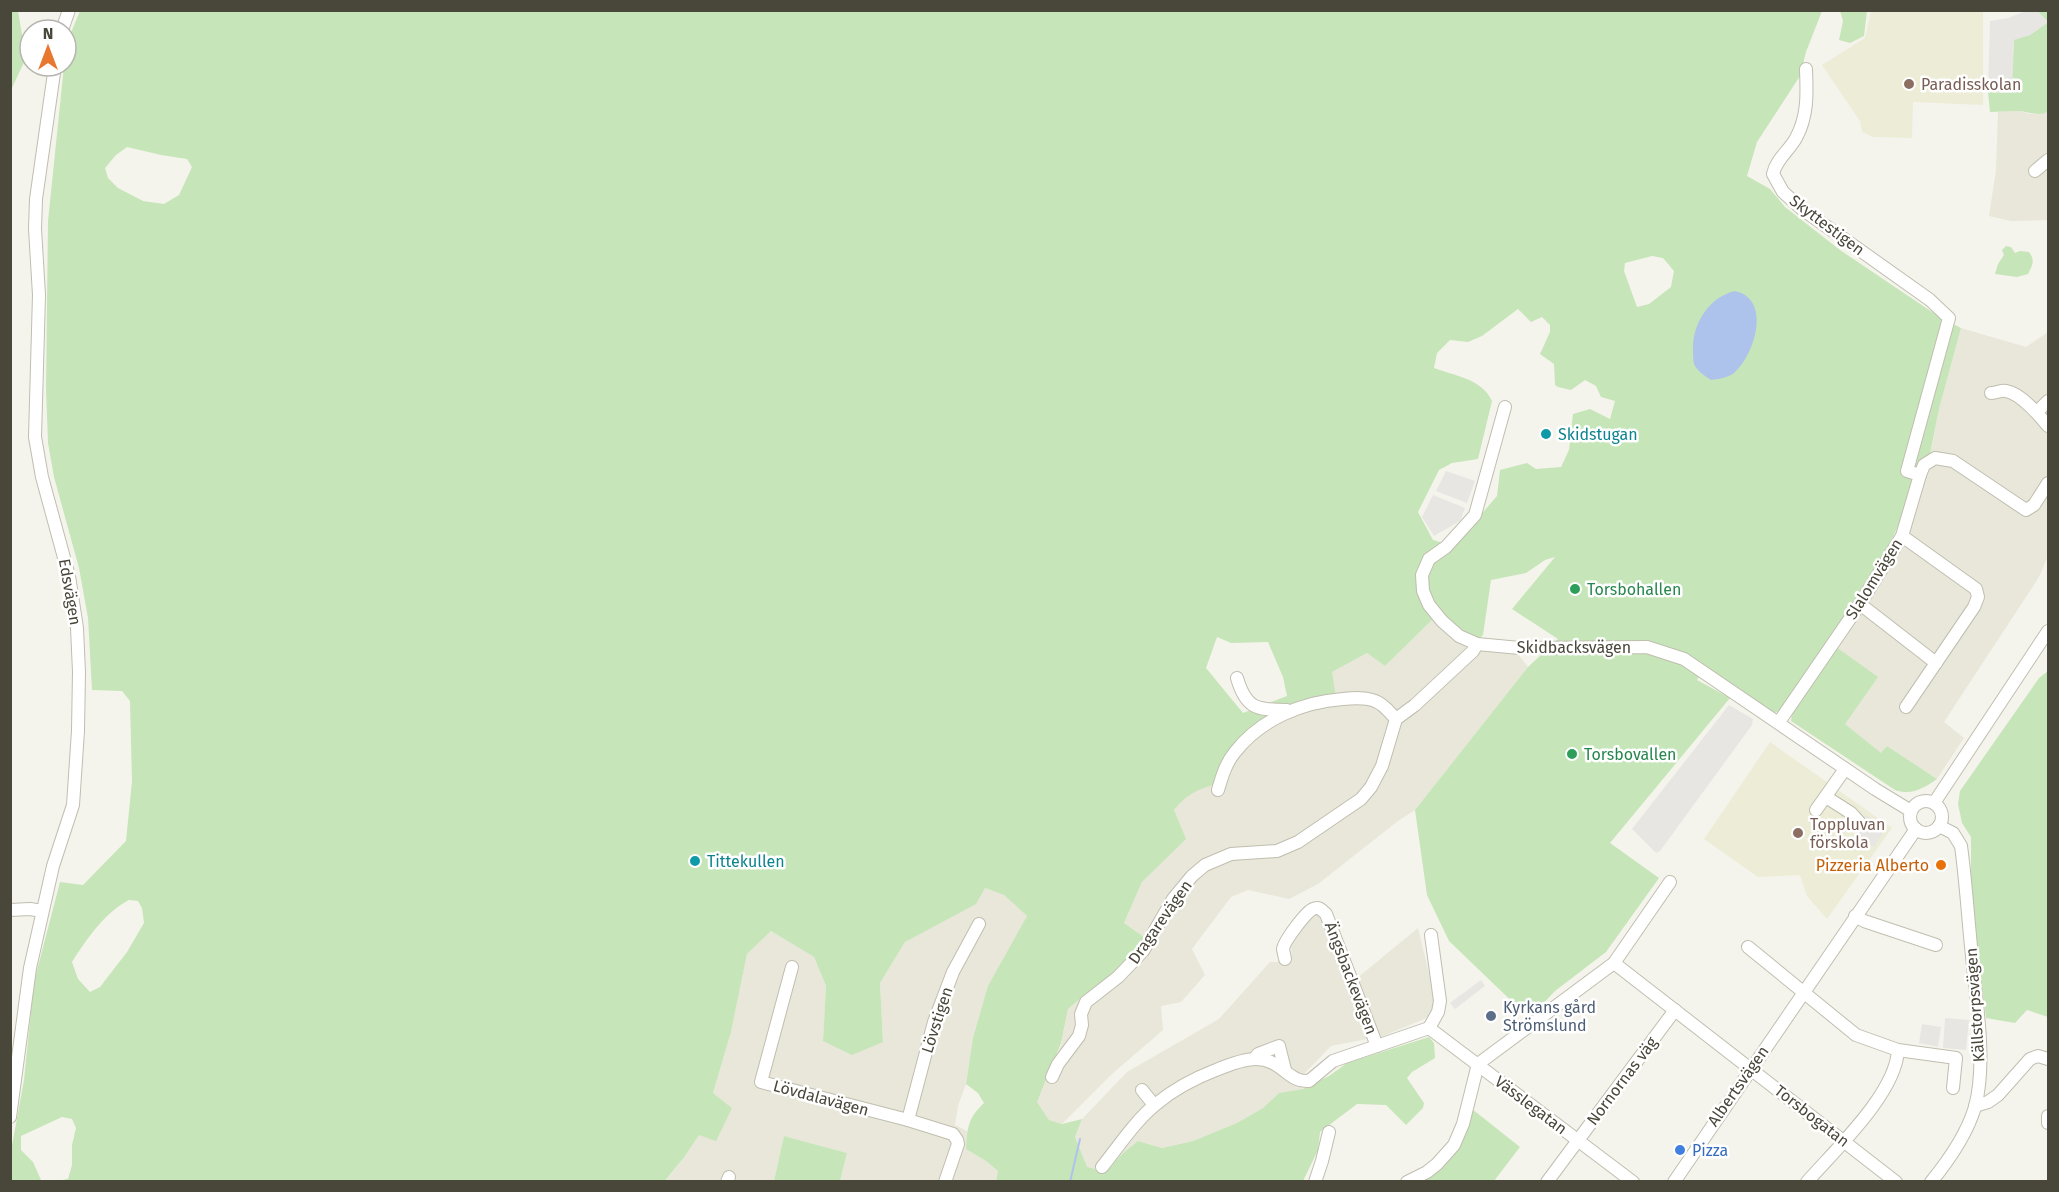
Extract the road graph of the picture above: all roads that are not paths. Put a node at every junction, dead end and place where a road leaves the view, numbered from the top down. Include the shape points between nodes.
1 (1806, 69) dead end
2 (53, 78) edge
3 (2049, 160) edge
4 (2035, 171) dead end
5 (1991, 393) dead end
6 (2049, 401) edge
7 (1505, 407) dead end
8 (2037, 412) junction
9 (2049, 426) edge
10 (1920, 475) junction
11 (2049, 483) edge
12 (1902, 536) junction
13 (1860, 604) junction
14 (2049, 631) edge
15 (1477, 644) junction
16 (1936, 663) junction
17 (1237, 678) dead end
18 (1906, 707) dead end
19 (1291, 710) junction
20 (1396, 719) junction
21 (1779, 722) junction
22 (1845, 769) junction
23 (1218, 790) dead end
24 (1826, 797) junction
25 (1934, 803) junction
26 (1816, 810) dead end
27 (1911, 811) junction
28 (1860, 823) dead end
29 (1939, 825) junction
30 (1916, 829) junction
31 (1670, 882) dead end
32 (10, 910) edge
33 (42, 912) junction
34 (1855, 916) junction
35 (979, 924) dead end
36 (1431, 934) dead end
37 (1936, 945) dead end
38 (1748, 947) dead end
39 (1285, 959) dead end
40 (1614, 963) junction
41 (792, 967) dead end
42 (1803, 991) junction
43 (1675, 1010) junction
44 (1430, 1028) junction
45 (1377, 1046) junction
46 (1899, 1050) junction
47 (2049, 1059) edge
48 (1478, 1064) junction
49 (1751, 1068) junction
50 (1052, 1077) dead end
51 (1953, 1088) dead end
52 (1142, 1090) dead end
53 (1154, 1105) junction
54 (1975, 1106) junction
55 (2049, 1116) edge
56 (10, 1117) edge
57 (908, 1120) junction
58 (2049, 1123) edge
59 (1329, 1132) dead end
60 (1577, 1140) junction
61 (1844, 1140) junction
62 (1102, 1167) dead end
63 (945, 1182) edge
64 (1315, 1182) edge
65 (1407, 1182) edge
66 (1547, 1182) edge
67 (1633, 1182) edge
68 (1674, 1182) edge
69 (1807, 1182) edge
70 (1896, 1182) edge
71 (1931, 1182) edge

1 - 10 street, Skyttestigen via 1808,105 1796,139 1774,166 1773,174 1783,192 1949,318 1906,471
2 - 33 street, Edsvägen via 36,199 39,295 35,437 69,576 77,628 79,720 73,805
3 - 4 street
5 - 8 street via 2006,391
6 - 8 street
7 - 15 street, Skidbacksvägen via 1475,515 1446,547 1429,559 1422,575 1429,605 1459,636
8 - 9 street
10 - 11 street via 1924,465 1935,458 1953,461 2026,510
10 - 12 street, Slalomvägen
12 - 13 street, Slalomvägen
12 - 16 street via 1976,589 1974,607
13 - 16 street
13 - 21 street, Slalomvägen
14 - 25 street
15 - 20 street
15 - 21 street, Skidbacksvägen via 1520,648 1647,647 1683,658
16 - 18 street
17 - 19 street via 1250,704 1262,709
19 - 20 street via 1323,700 1368,699 1377,701
19 - 23 street via 1251,736 1234,753 1222,773
20 - 50 street, Dragarevägen via 1382,766 1360,799 1298,842 1278,851 1224,856 1192,876 1173,899 1143,951 1086,1002 1079,1036
21 - 22 street, Skidbacksvägen
22 - 24 street
22 - 27 street, Skidbacksvägen
24 - 26 street
24 - 28 street
25 - 27 street via 1919,802
25 - 29 street via 1941,812
27 - 30 street via 1910,821
29 - 30 street via 1928,833
29 - 54 street, Källstorpsvägen via 1958,839 1962,855 1980,1038
30 - 34 street, Albertsvägen
31 - 40 street
32 - 33 street
33 - 56 street, Edsvägen via 30,968
34 - 37 street
34 - 42 street, Albertsvägen
35 - 57 street, Lövstigen via 953,972 934,1022
36 - 44 street via 1440,1001
38 - 42 street
39 - 45 street, Ängsbackevägen via 1283,950 1288,938 1311,910 1322,909
40 - 43 street, Torsbogatan
40 - 48 street
41 - 57 street, Lövdalavägen via 761,1082
42 - 46 street via 1856,1035
42 - 49 street, Albertsvägen
43 - 49 street, Torsbogatan
43 - 60 street, Nornornas väg
44 - 45 street
44 - 48 street, Vässlegatan
45 - 53 street via 1328,1063 1309,1081 1296,1080 1285,1070 1279,1046 1254,1059 1211,1072
46 - 51 street via 1956,1058
46 - 61 street via 1892,1077
47 - 54 street via 2030,1059 1998,1095
48 - 60 street, Vässlegatan
48 - 65 street via 1454,1145 1432,1168
49 - 61 street, Torsbogatan
49 - 68 street, Albertsvägen
52 - 53 street
53 - 62 street
54 - 71 street, Källstorpsvägen via 1970,1122
55 - 58 street
57 - 63 street, Lövdalavägen via 944,1130 957,1140
59 - 64 street
60 - 66 street, Nornornas väg
60 - 67 street, Vässlegatan
61 - 69 street
61 - 70 street, Torsbogatan

